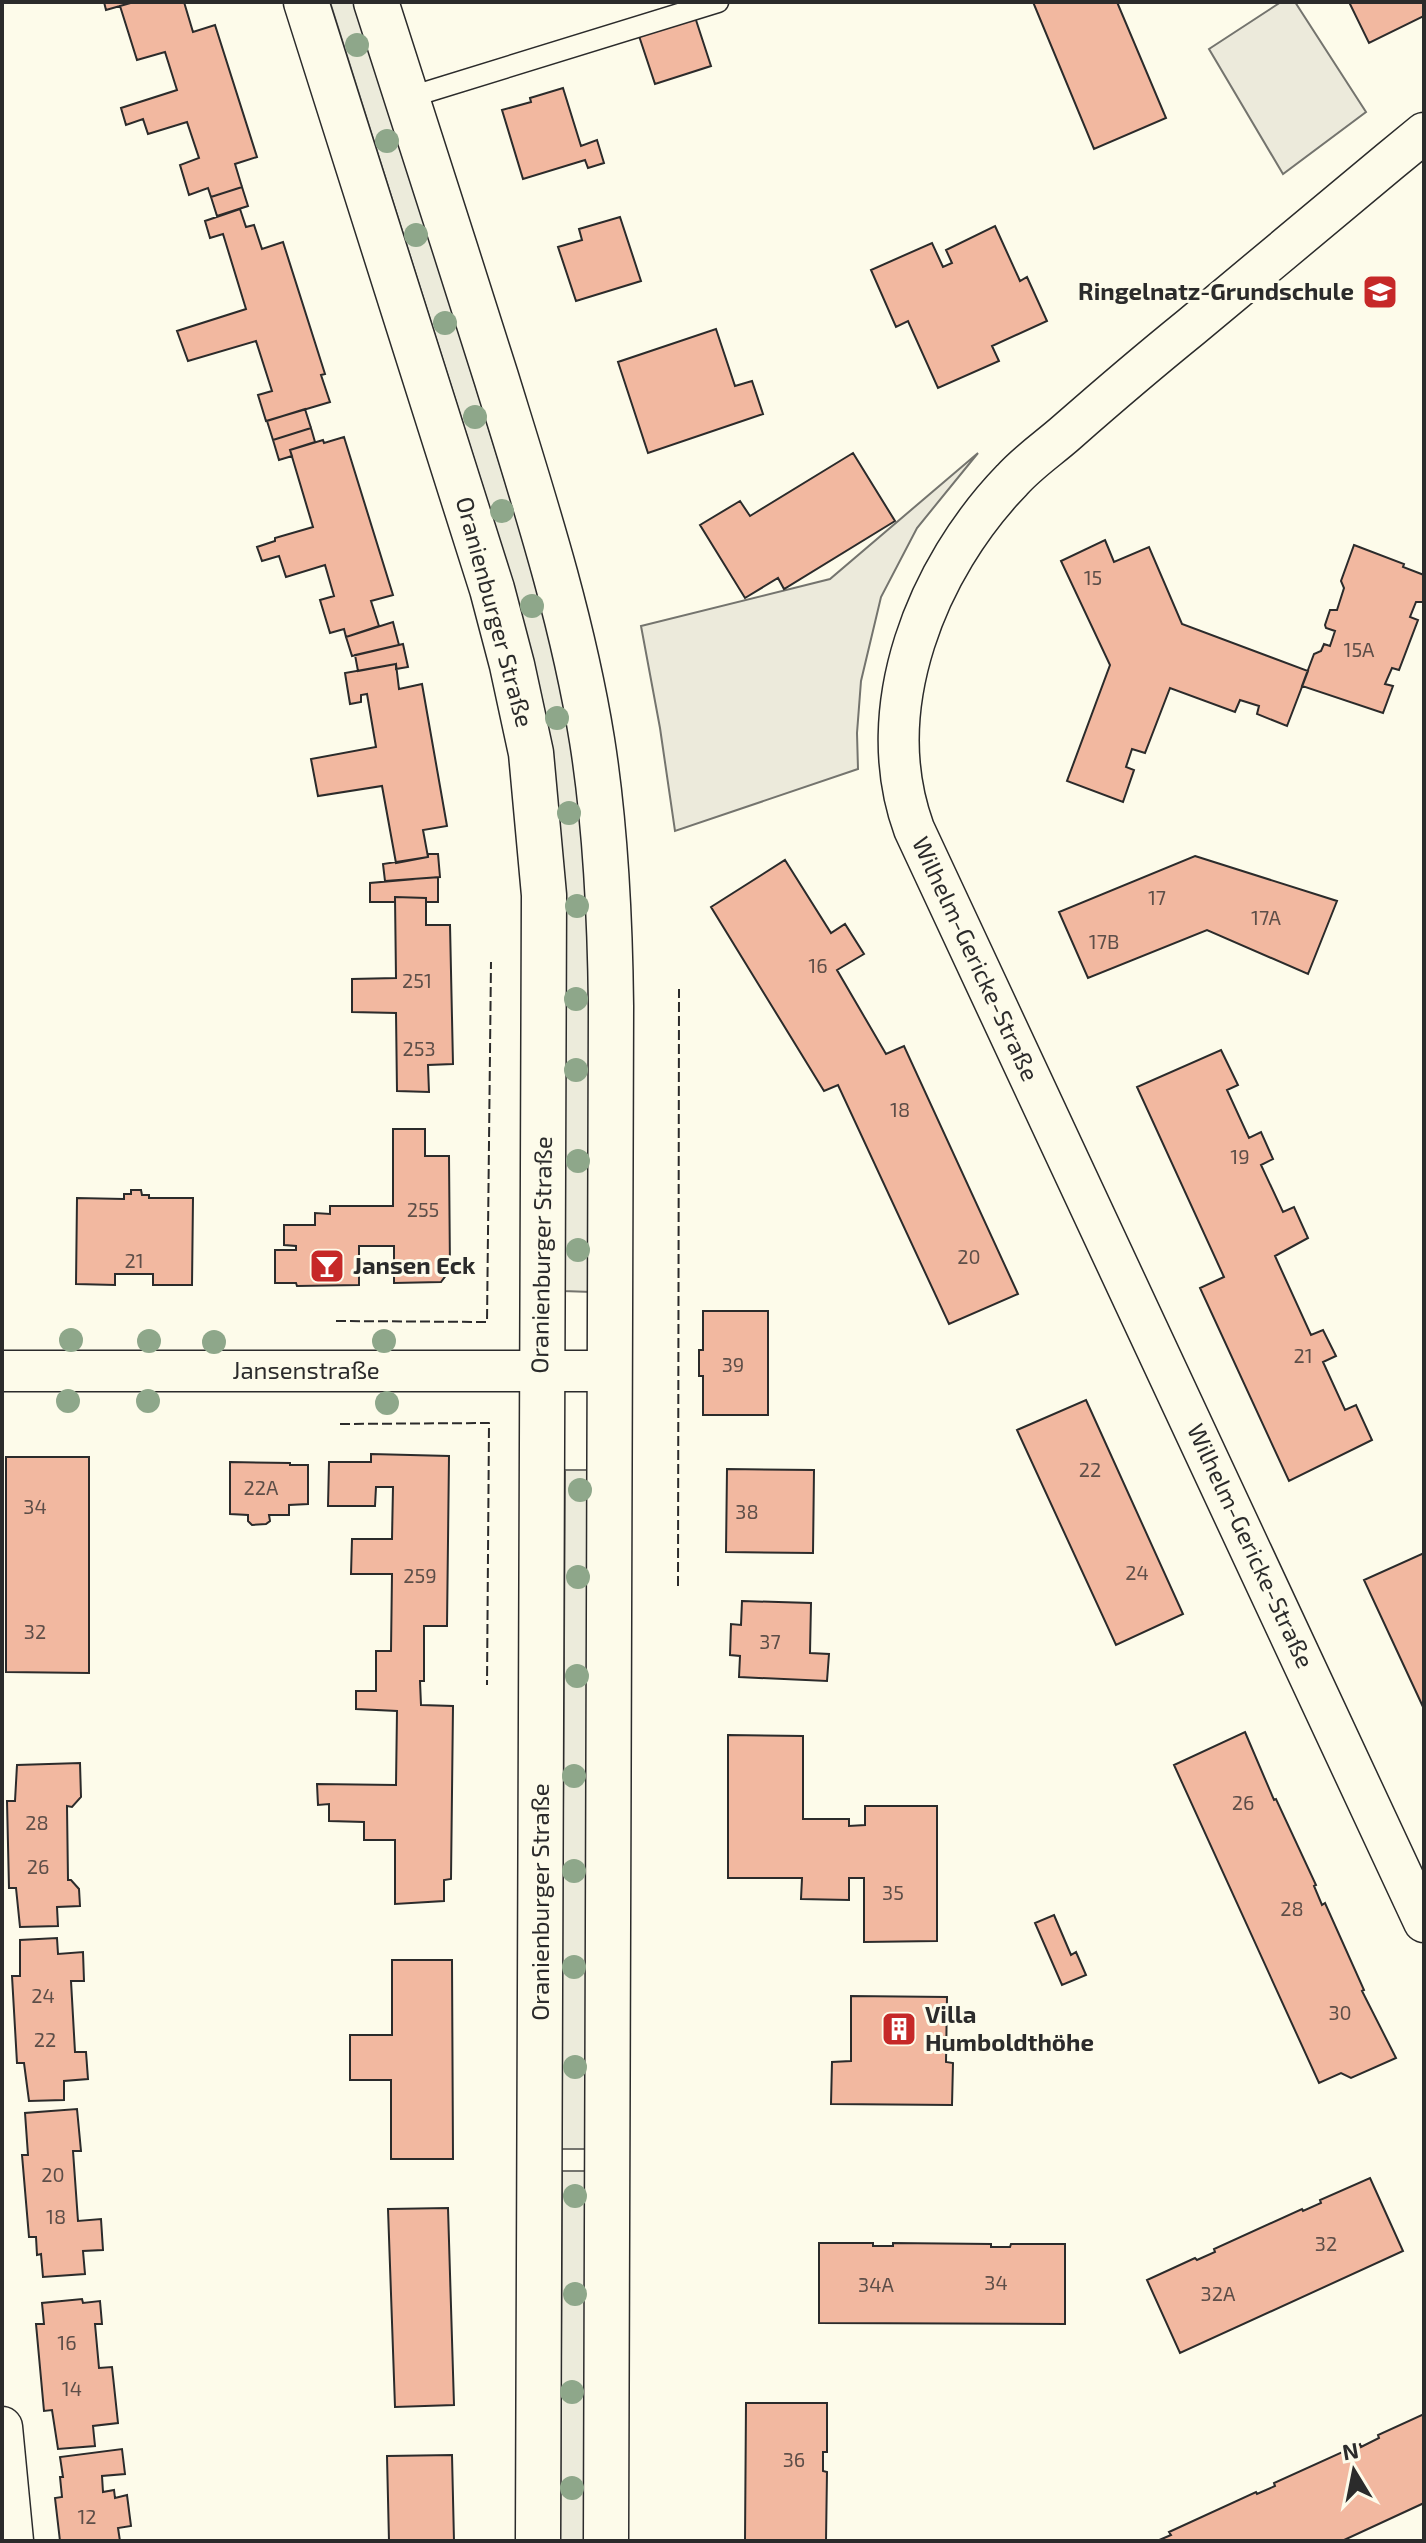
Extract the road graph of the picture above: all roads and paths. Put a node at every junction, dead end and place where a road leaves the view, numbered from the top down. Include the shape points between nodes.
1 (306, 2) edge
2 (376, 2) edge
3 (718, 2) edge
4 (407, 98) junction
5 (1424, 133) edge
6 (2, 1371) edge
7 (541, 1371) junction
8 (610, 1371) junction
9 (1424, 1922) edge
10 (2, 2427) edge
11 (13, 2541) edge
12 (538, 2541) edge
13 (606, 2541) edge

1 - 7 main road, Oranienburger Straße via 492,589 531,753 544,895
2 - 4 main road
3 - 4 lane
4 - 8 main road via 544,531 592,740 610,922
5 - 9 street, Wilhelm-Gericke-Straße via 1012,479 974,525 933,595 905,681 898,753 914,829
6 - 7 street, Jansenstraße
7 - 8 street, Jansenstraße
7 - 12 main road, Oranienburger Straße
8 - 13 main road
10 - 11 street

